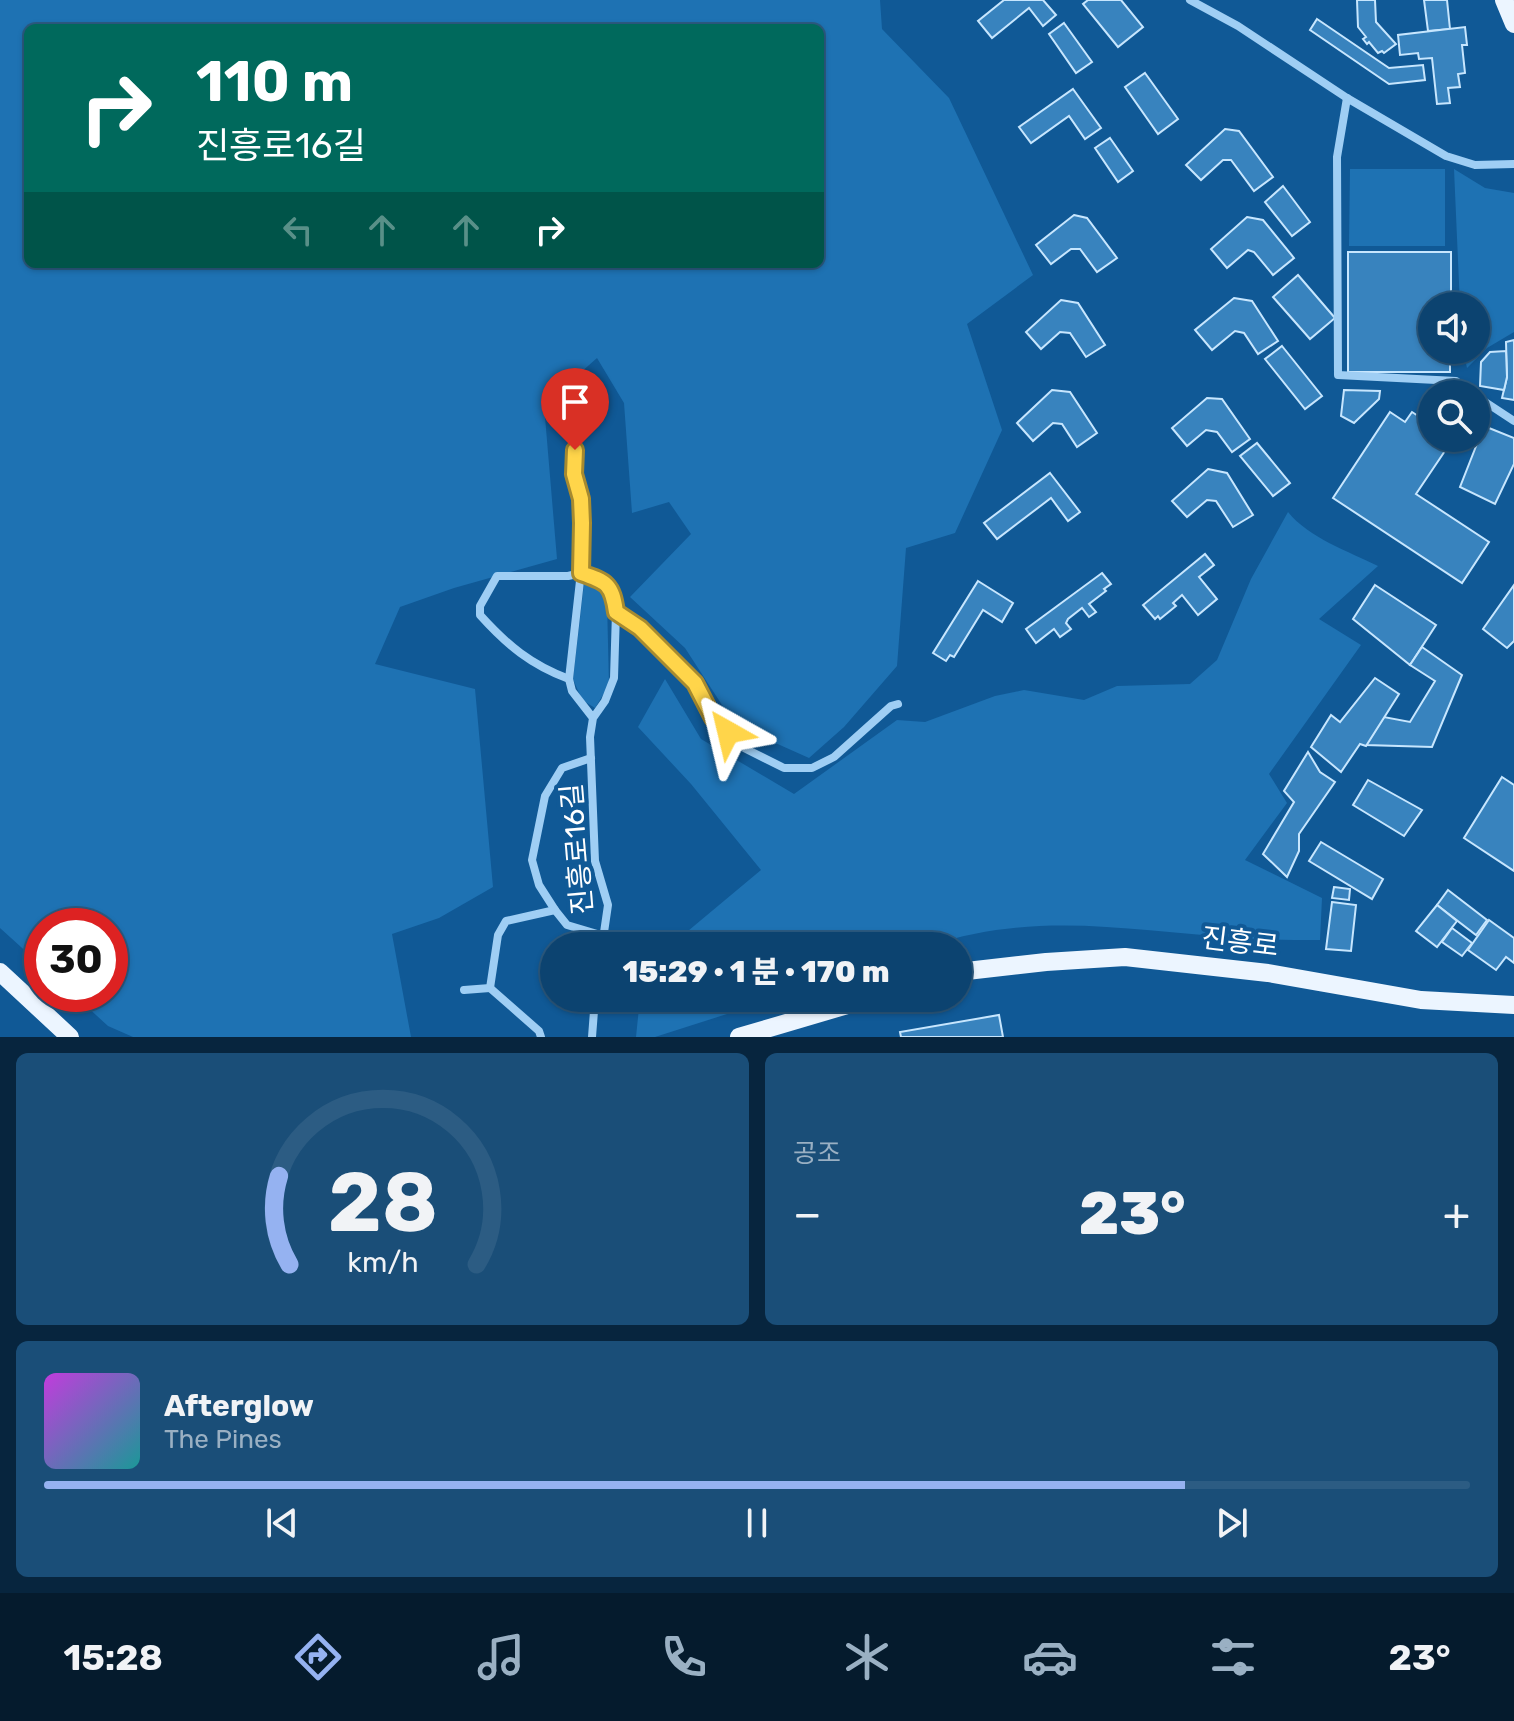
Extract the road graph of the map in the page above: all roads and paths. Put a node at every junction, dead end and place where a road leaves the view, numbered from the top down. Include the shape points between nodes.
1 (1190, 0) edge
2 (1504, 0) edge
3 (1514, 24) edge
4 (1347, 98) junction
5 (1514, 164) edge
6 (1436, 380) edge
7 (1490, 405) edge
8 (586, 407) dead end
9 (1514, 421) edge
10 (581, 573) junction
11 (616, 612) junction
12 (569, 679) junction
13 (898, 704) dead end
14 (593, 718) junction
15 (591, 758) junction
16 (555, 910) junction
17 (591, 932) edge
18 (605, 932) edge
19 (972, 970) edge
20 (0, 972) edge
21 (490, 988) junction
22 (464, 990) dead end
23 (1514, 1005) edge
24 (594, 1012) edge
25 (824, 1012) edge
26 (70, 1037) edge
27 (541, 1037) edge
28 (592, 1037) edge
29 (739, 1037) edge

1 - 4 street
2 - 3 main road
4 - 5 street via 1446,156 1475,165
4 - 6 street via 1337,157 1338,375
7 - 9 street
8 - 10 street via 575,462
10 - 11 street via 605,582 613,591
10 - 12 street
10 - 12 street via 497,576 480,606 480,615 502,639 540,668
11 - 13 street via 640,628 695,683 713,718 742,747 784,768 812,768 834,757
11 - 14 street via 614,678
12 - 14 street
14 - 15 street, 진흥로16길
15 - 16 street, 진흥로16길 via 562,768 545,796 538,825 532,860 539,885
15 - 18 street, 진흥로16길 via 595,861 608,905
16 - 17 street, 진흥로16길 via 567,925
16 - 21 street via 506,921 498,935
19 - 23 main road, 진흥로 via 1125,957 1268,973 1421,1000
20 - 26 main road
21 - 22 street
21 - 27 street
24 - 28 street
25 - 29 main road

